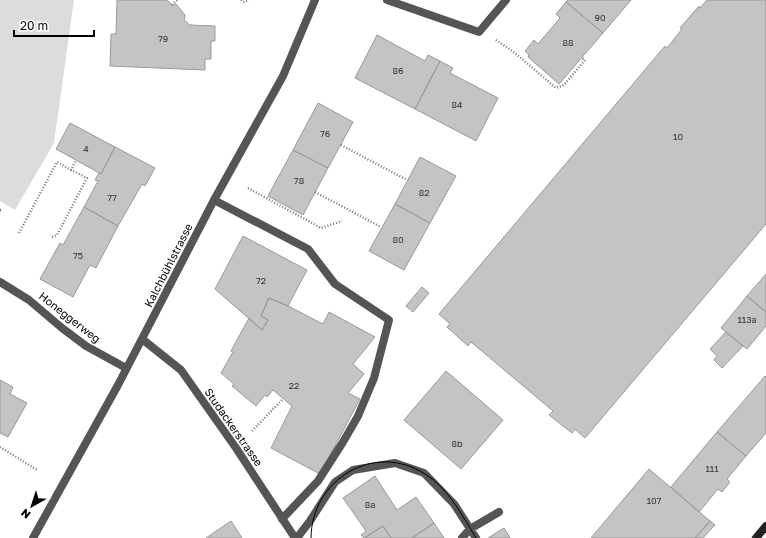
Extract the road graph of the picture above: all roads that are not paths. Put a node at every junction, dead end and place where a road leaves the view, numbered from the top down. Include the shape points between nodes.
1 (315, 0) edge
2 (387, 0) edge
3 (506, 0) edge
4 (214, 200) junction
5 (0, 282) edge
6 (142, 339) junction
7 (126, 368) junction
8 (498, 512) dead end
9 (282, 519) junction
10 (766, 526) edge
11 (470, 529) junction
12 (33, 538) edge
13 (296, 538) edge
14 (462, 538) edge
15 (476, 538) edge
16 (756, 538) edge

1 - 4 street, Kalchbühlstrasse via 283,76
2 - 3 street via 479,32
4 - 6 street, Kalchbühlstrasse
4 - 9 street via 308,249 336,284 388,320 374,378 358,416 318,481
5 - 7 street, Honeggerweg via 29,300 86,346
6 - 7 street, Kalchbühlstrasse
6 - 9 street, Studackerstrasse via 181,370
7 - 12 street, Kalchbühlstrasse
8 - 11 street
9 - 13 street, Studackerstrasse
10 - 16 main road
11 - 13 street via 454,504 424,473 395,463 353,470 335,482
11 - 14 street
11 - 15 street

